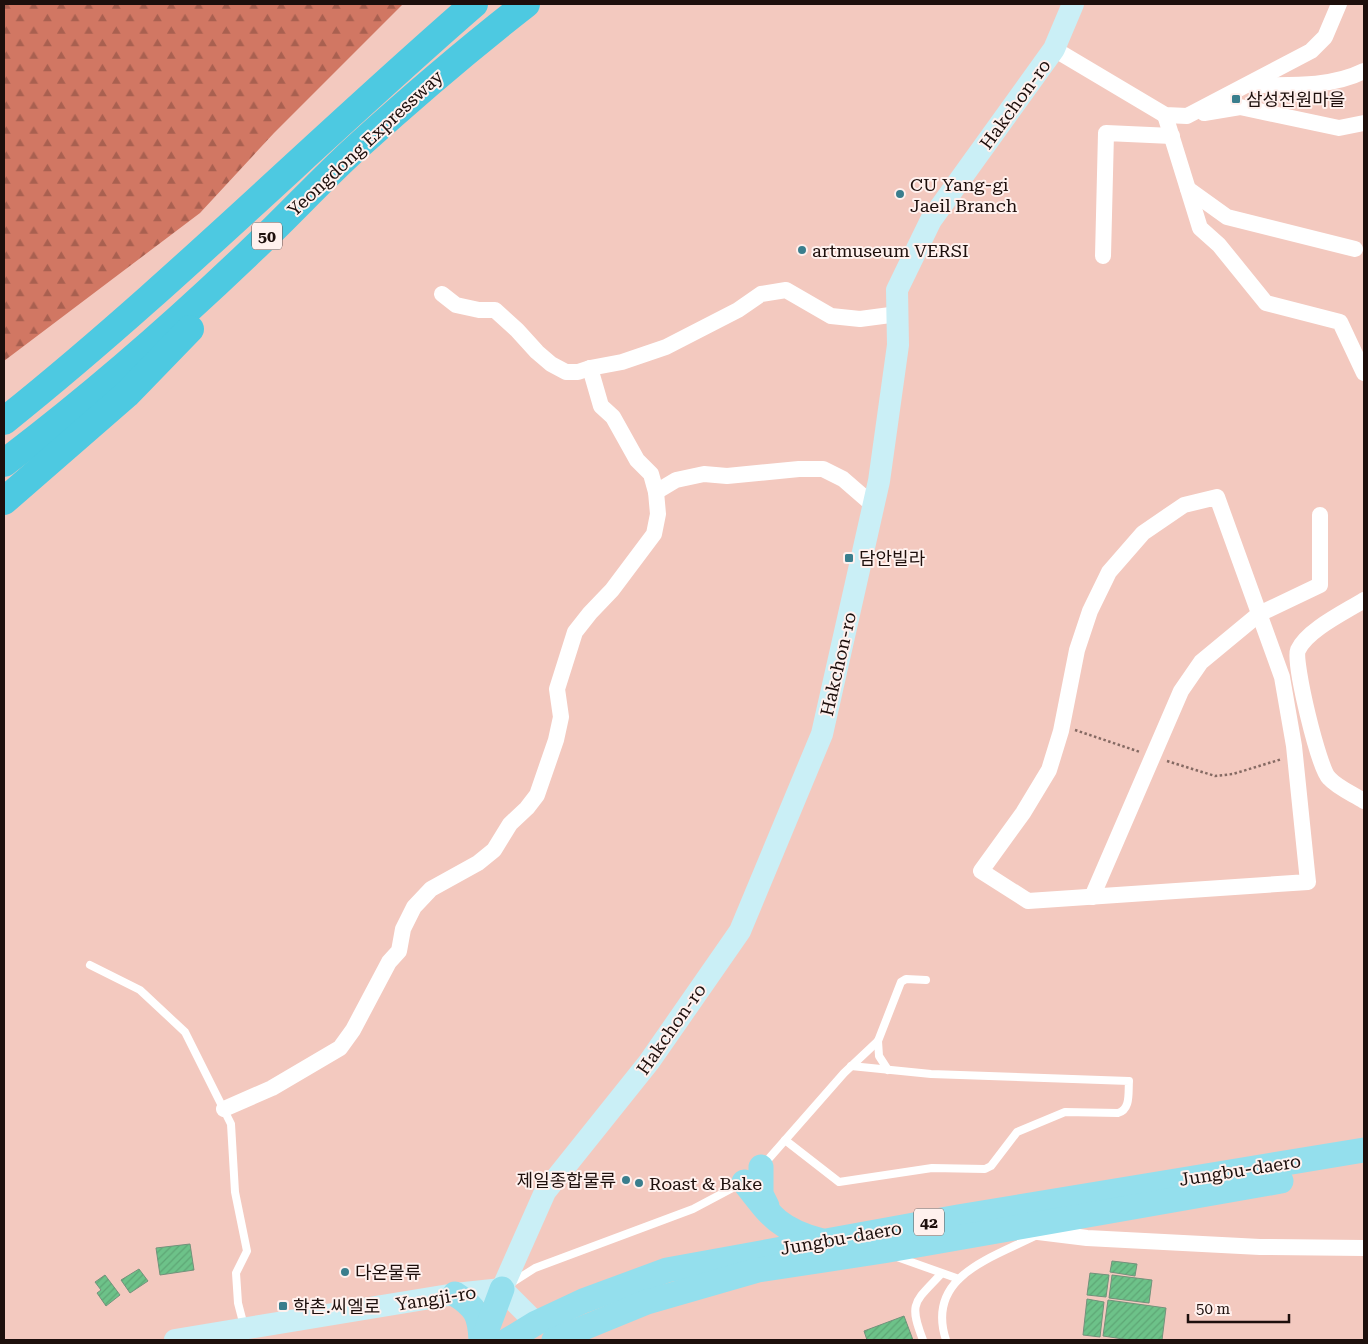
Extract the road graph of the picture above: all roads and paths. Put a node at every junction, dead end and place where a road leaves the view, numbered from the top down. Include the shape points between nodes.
1 (474, 4) edge
2 (526, 4) edge
3 (1073, 4) edge
4 (1339, 4) edge
5 (1054, 49) junction
6 (1364, 71) edge
7 (1248, 84) junction
8 (1165, 115) junction
9 (1187, 116) junction
10 (1364, 123) edge
11 (1172, 136) junction
12 (1188, 189) junction
13 (276, 226) junction
14 (1355, 249) dead end
15 (1103, 256) dead end
16 (442, 294) dead end
17 (898, 314) junction
18 (590, 368) junction
19 (1363, 368) edge
20 (4, 421) edge
21 (4, 463) edge
22 (656, 492) junction
23 (4, 501) edge
24 (873, 505) junction
25 (1320, 515) dead end
26 (1364, 600) edge
27 (1260, 614) junction
28 (1062, 725) junction
29 (1315, 741) junction
30 (1294, 751) junction
31 (1153, 756) junction
32 (1364, 801) edge
33 (1092, 897) junction
34 (90, 965) dead end
35 (926, 980) dead end
36 (878, 1041) junction
37 (851, 1066) junction
38 (888, 1070) junction
39 (224, 1109) junction
40 (785, 1140) junction
41 (1364, 1150) edge
42 (1364, 1167) edge
43 (753, 1175) junction
44 (1010, 1228) junction
45 (1041, 1233) junction
46 (822, 1241) junction
47 (1364, 1248) edge
48 (883, 1251) junction
49 (941, 1274) junction
50 (959, 1279) junction
51 (502, 1289) junction
52 (455, 1294) junction
53 (536, 1323) junction
54 (244, 1328) junction
55 (176, 1340) edge
56 (482, 1340) edge
57 (508, 1340) edge
58 (554, 1340) edge
59 (923, 1340) edge
60 (946, 1340) edge

1 - 20 highway, Yeongdong Expressway / 50 via 110,334
2 - 13 highway, Yeongdong Expressway / 50 via 454,60
3 - 5 street, Hakchon-ro
4 - 7 street via 1325,37 1311,51
5 - 8 street
5 - 17 street, Hakchon-ro via 931,220 897,290
6 - 7 street via 1349,79 1300,85
7 - 9 street
8 - 9 street
8 - 11 street
9 - 10 street via 1240,107 1339,128
11 - 12 street
11 - 15 street via 1106,133
12 - 14 street via 1227,216
12 - 19 street via 1200,228 1219,245 1266,303 1340,322
13 - 21 highway, Yeongdong Expressway / 50 via 164,332 74,410
13 - 23 highway via 153,369 103,417
16 - 18 street via 456,305 495,310 537,352 566,372
17 - 18 street via 860,319 831,316 786,290 761,294 738,310 666,347 622,362
17 - 24 street, Hakchon-ro via 898,345
18 - 22 street via 602,406 613,417 637,460 651,474
22 - 24 street via 676,480 704,474 728,476 823,469 843,478
22 - 39 street via 658,514 654,534 575,632 557,688 561,717 556,740 537,795 510,824 494,850 478,863 431,889 414,907 403,929 399,951 389,962 340,1048 272,1088
24 - 51 street, Hakchon-ro via 822,734 740,931 649,1062 545,1192
25 - 27 street via 1320,585
26 - 29 street via 1309,635 1298,651 1297,669
27 - 28 street via 1217,497 1184,505 1143,533 1109,572 1077,650
27 - 30 street via 1282,677
27 - 31 street via 1201,662 1181,691
28 - 31 path
28 - 33 street via 1050,770 981,870 1028,901
29 - 30 street
29 - 32 street via 1328,778
30 - 31 path via 1233,774 1215,776
30 - 33 street via 1308,882
31 - 33 street
34 - 39 lane via 140,990 185,1032
35 - 36 lane via 906,979 901,982
36 - 37 lane
36 - 38 lane via 879,1056
37 - 38 lane
37 - 40 lane
38 - 40 lane via 1129,1081 1127,1106 1118,1113 1065,1112 1018,1132 985,1169 932,1168 839,1182
39 - 54 lane via 230,1124 235,1192 247,1251 236,1273
40 - 43 lane
41 - 46 main road, Jungbu-daero / 42
42 - 44 main road, Jungbu-daero / 42
43 - 46 main road via 773,1218 797,1234
43 - 51 lane via 693,1209 535,1268
44 - 45 street
44 - 48 main road, Jungbu-daero / 42
45 - 47 street via 1250,1246
45 - 50 lane via 966,1271
46 - 53 main road, Jungbu-daero / 42 via 667,1270 583,1301
48 - 49 lane
48 - 58 main road, Jungbu-daero / 42 via 758,1270 648,1302
49 - 50 lane
49 - 59 lane via 917,1300 914,1317
50 - 60 lane via 947,1291 941,1310
51 - 52 street, Yangji-ro
51 - 53 street
51 - 56 main road
52 - 54 street, Yangji-ro
52 - 56 main road via 468,1302 478,1315
53 - 57 main road, Jungbu-daero / 42
54 - 55 street, Yangji-ro

